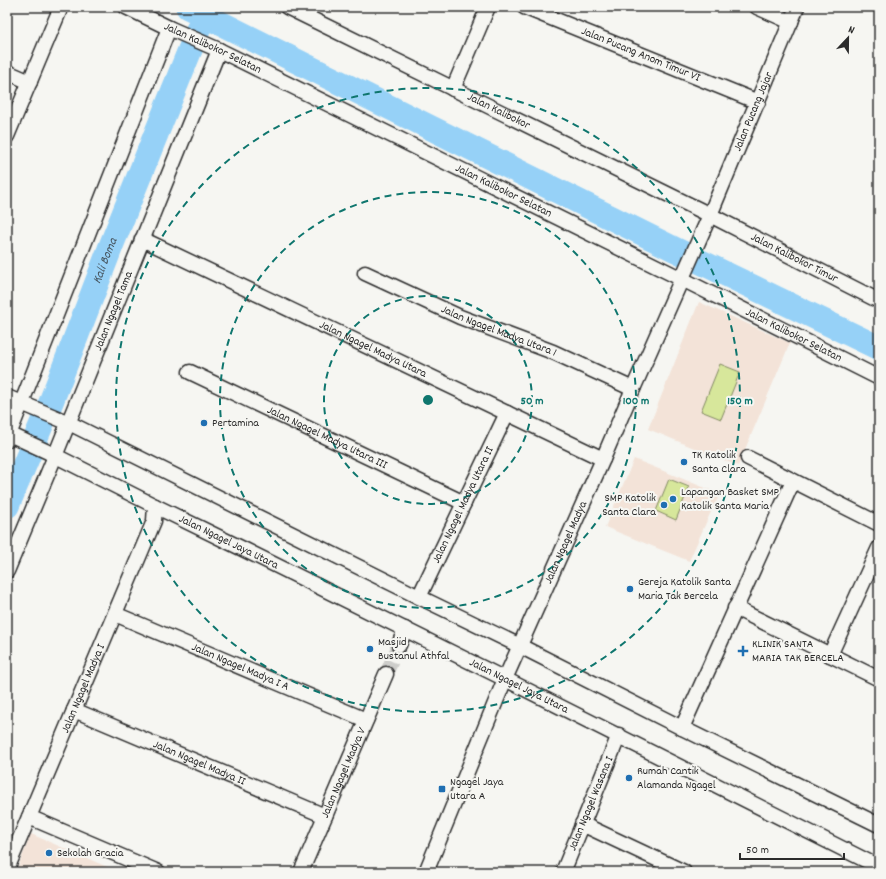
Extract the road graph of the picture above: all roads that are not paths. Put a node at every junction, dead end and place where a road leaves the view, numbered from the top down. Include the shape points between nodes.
1 (60, 7) edge
2 (126, 7) edge
3 (288, 7) edge
4 (488, 7) edge
5 (524, 7) edge
6 (757, 7) edge
7 (797, 7) edge
8 (791, 22) junction
9 (174, 30) junction
10 (215, 48) junction
11 (7, 72) edge
12 (30, 82) junction
13 (453, 89) junction
14 (758, 102) junction
15 (7, 136) edge
16 (710, 215) junction
17 (142, 239) junction
18 (365, 273) dead end
19 (682, 279) junction
20 (879, 301) edge
21 (190, 372) dead end
22 (879, 378) edge
23 (633, 390) junction
24 (7, 397) edge
25 (28, 406) junction
26 (507, 413) junction
27 (65, 422) junction
28 (11, 436) edge
29 (52, 454) junction
30 (748, 458) dead end
31 (603, 459) junction
32 (793, 481) junction
33 (464, 503) junction
34 (155, 506) junction
35 (879, 524) edge
36 (879, 548) edge
37 (7, 571) edge
38 (419, 597) junction
39 (736, 608) junction
40 (115, 614) junction
41 (405, 629) junction
42 (399, 645) tunnel mouth
43 (520, 646) junction
44 (830, 655) junction
45 (386, 674) tunnel mouth
46 (505, 678) junction
47 (879, 679) edge
48 (74, 710) junction
49 (366, 720) junction
50 (682, 728) junction
51 (618, 735) junction
52 (325, 816) junction
53 (29, 817) junction
54 (582, 824) junction
55 (879, 825) edge
56 (879, 867) edge
57 (7, 868) edge
58 (158, 872) edge
59 (301, 872) edge
60 (426, 872) edge
61 (563, 872) edge
62 (684, 872) edge

1 - 12 street
2 - 9 street, Jalan Kalibokor Selatan
3 - 13 street, Jalan Kalibokor
4 - 13 street
5 - 14 street, Jalan Pucang Anom Timur VI
6 - 8 street
7 - 8 street, Jalan Pucang Jajar
8 - 14 street, Jalan Pucang Jajar
9 - 10 street, Jalan Kalibokor Selatan
9 - 25 street
10 - 17 street, Jalan Ngagel Tama
10 - 19 street, Jalan Kalibokor Selatan
11 - 12 street
12 - 15 street
13 - 16 street, Jalan Kalibokor
14 - 16 street, Jalan Pucang Jajar
16 - 19 street, Jalan Ngagel Madya
16 - 20 street, Jalan Kalibokor Timur
17 - 26 street, Jalan Ngagel Madya Utara
17 - 27 street, Jalan Ngagel Tama
18 - 23 street, Jalan Ngagel Madya Utara 1 via 460,317 553,352
19 - 22 street, Jalan Kalibokor Selatan
19 - 23 street, Jalan Ngagel Madya
21 - 33 street, Jalan Ngagel Madya Utara III
23 - 31 street, Jalan Ngagel Madya
24 - 25 street
25 - 27 street
25 - 28 street
26 - 31 street, Jalan Ngagel Madya Utara
26 - 33 street, Jalan Ngagel Madya Utara II
27 - 29 street, Jalan Ngagel Tama
27 - 38 street
28 - 29 street, Jalan Ngagel Jaya Utara
29 - 34 street, Jalan Ngagel Jaya Utara
29 - 37 street, Jalan Ngagel Tama
30 - 32 street
31 - 43 street, Jalan Ngagel Madya
32 - 35 street
32 - 39 street
33 - 38 street, Jalan Ngagel Madya Utara II
34 - 40 street, Jalan Ngagel Madya I via 154,521
34 - 41 street, Jalan Ngagel Jaya Utara
36 - 44 street
38 - 43 street
39 - 44 street
39 - 50 street
40 - 48 street, Jalan Ngagel Madya I
40 - 49 street, Jalan Ngagel Madya I A
41 - 42 street
41 - 46 street, Jalan Ngagel Jaya Utara
43 - 46 street, Jalan Ngagel Madya
43 - 50 street
44 - 47 street
45 - 49 street, Jalan Ngagel Madya V
46 - 51 street, Jalan Ngagel Jaya Utara
46 - 60 street, Jalan Ngagel Madya
48 - 52 street, Jalan Ngagel Madya II
48 - 53 street, Jalan Ngagel Madya I
49 - 52 street, Jalan Ngagel Madya V
50 - 55 street
51 - 54 street, Jalan Ngagel Wasana I
51 - 56 street, Jalan Ngagel Jaya Utara
52 - 59 street, Jalan Ngagel Madya V
53 - 57 street, Jalan Ngagel Madya I
53 - 58 street
54 - 61 street, Jalan Ngagel Wasana I
54 - 62 street

